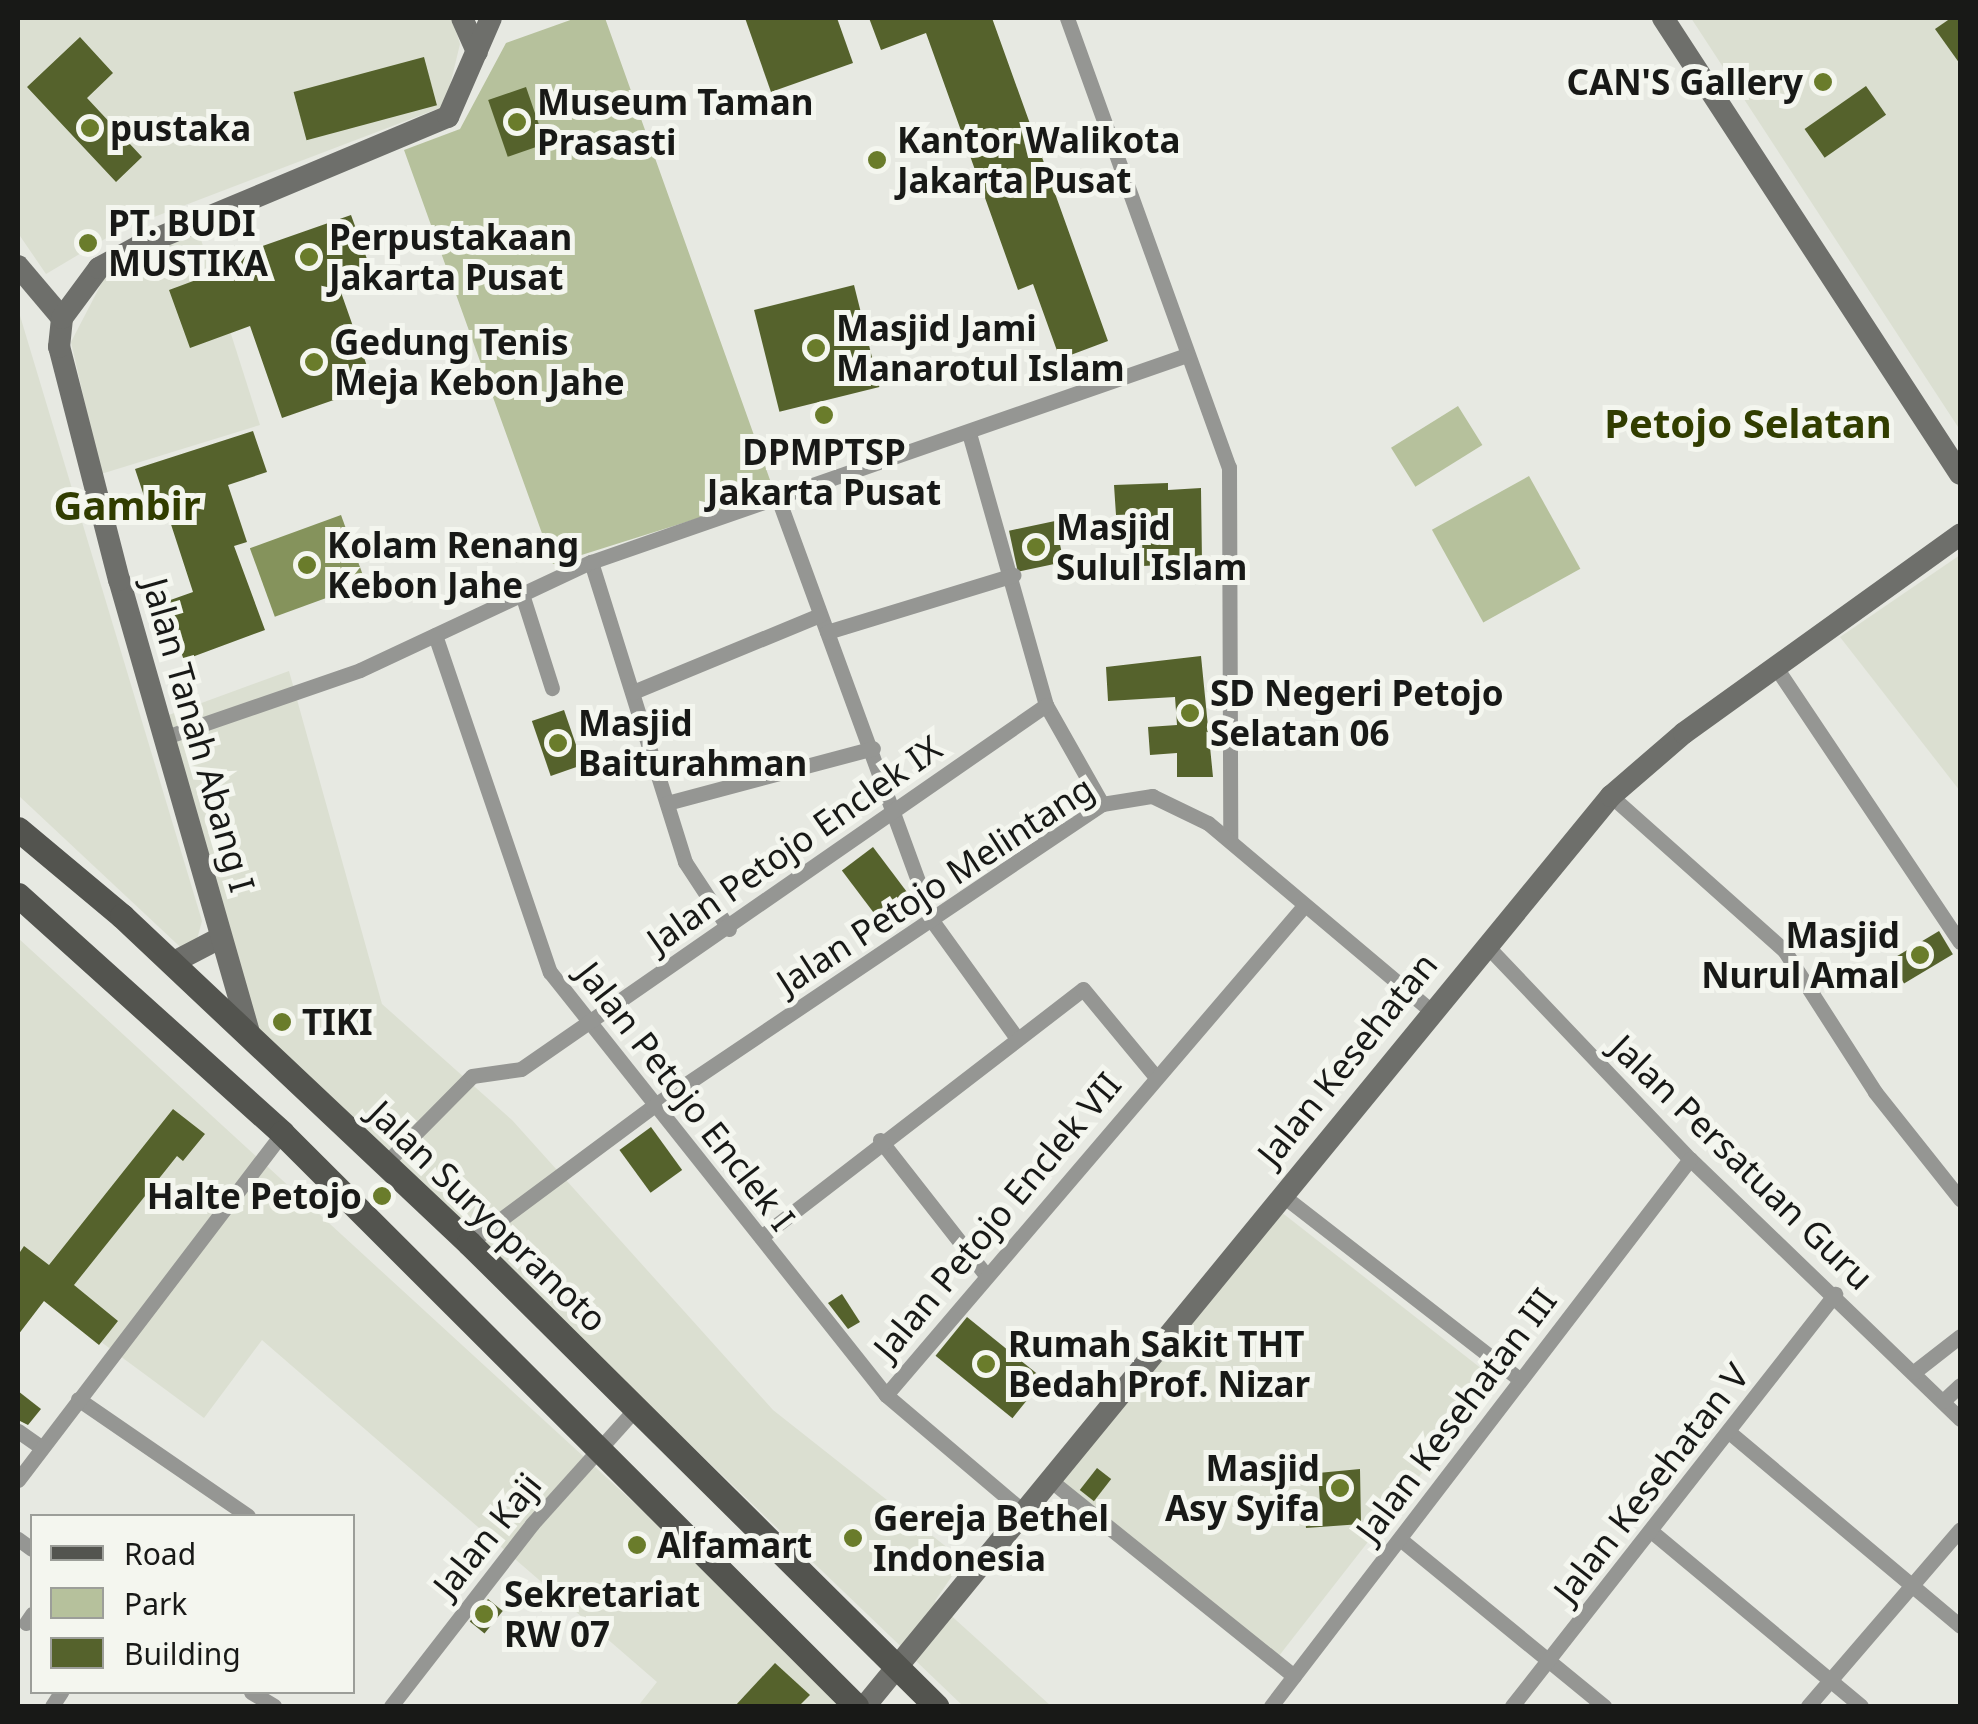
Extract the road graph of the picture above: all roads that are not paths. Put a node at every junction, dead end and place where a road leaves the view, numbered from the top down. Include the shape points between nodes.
1 (495, 18) edge
2 (1067, 18) edge
3 (1663, 18) edge
4 (464, 23) edge
5 (477, 52) junction
6 (18, 266) edge
7 (62, 318) junction
8 (1184, 356) junction
9 (968, 432) junction
10 (1960, 474) edge
11 (779, 501) junction
12 (1960, 535) edge
13 (590, 562) junction
14 (1012, 575) junction
15 (521, 591) junction
16 (820, 615) junction
17 (827, 632) junction
18 (434, 635) junction
19 (1776, 666) junction
20 (552, 688) dead end
21 (633, 692) junction
22 (1046, 704) junction
23 (163, 738) junction
24 (873, 748) junction
25 (1611, 796) junction
26 (667, 803) junction
27 (1102, 804) junction
28 (894, 814) junction
29 (18, 829) edge
30 (1230, 839) junction
31 (18, 896) edge
32 (1304, 906) junction
33 (934, 922) junction
34 (729, 929) junction
35 (220, 938) junction
36 (1960, 942) edge
37 (1486, 945) junction
38 (172, 963) junction
39 (1430, 1010) junction
40 (585, 1021) junction
41 (250, 1036) junction
42 (1016, 1037) junction
43 (1155, 1076) junction
44 (652, 1107) junction
45 (282, 1133) junction
46 (880, 1140) junction
47 (1690, 1160) junction
48 (384, 1164) junction
49 (1282, 1194) junction
50 (1960, 1199) edge
51 (760, 1237) junction
52 (469, 1243) junction
53 (986, 1274) junction
54 (1835, 1294) junction
55 (1960, 1336) edge
56 (1914, 1372) junction
57 (1519, 1379) junction
58 (1960, 1385) edge
59 (886, 1395) junction
60 (78, 1398) junction
61 (1943, 1401) junction
62 (637, 1407) junction
63 (1960, 1419) edge
64 (18, 1431) edge
65 (1729, 1432) junction
66 (600, 1446) junction
67 (42, 1448) junction
68 (18, 1480) edge
69 (1050, 1480) junction
70 (1024, 1512) junction
71 (245, 1514) edge
72 (1960, 1529) edge
73 (1651, 1531) junction
74 (1400, 1539) junction
75 (1912, 1585) junction
76 (1960, 1626) edge
77 (1550, 1660) junction
78 (896, 1669) junction
79 (1294, 1676) junction
80 (1830, 1681) junction
81 (391, 1706) edge
82 (856, 1706) edge
83 (865, 1706) edge
84 (936, 1706) edge
85 (1272, 1706) edge
86 (1512, 1706) edge
87 (1604, 1706) edge
88 (1808, 1706) edge
89 (1862, 1706) edge

1 - 4 street
1 - 5 street
2 - 8 street
3 - 10 street
4 - 5 street
5 - 7 street via 460,102 434,125 139,246 99,268
6 - 7 street
7 - 23 street, Jalan Tanah Abang I via 59,347
8 - 9 street
8 - 30 street via 1230,468
9 - 11 street
9 - 14 street
11 - 13 street
11 - 16 street
12 - 19 street, Jalan Kesehatan
13 - 15 street
13 - 21 street
14 - 17 street
14 - 22 street
15 - 18 street
15 - 20 street
16 - 17 street
16 - 21 street
17 - 24 street
18 - 23 street via 360,670
18 - 40 street, Jalan Petojo Enclek I via 542,959
19 - 25 street, Jalan Kesehatan
19 - 36 street
21 - 26 street
22 - 27 street
22 - 28 street, Jalan Petojo Enclek IX
23 - 35 street, Jalan Tanah Abang I
24 - 26 street
24 - 28 street
25 - 37 street, Jalan Kesehatan
25 - 50 street via 1784,950 1865,1078
26 - 34 street via 685,862
27 - 30 street, Jalan Petojo Melintang via 1152,796
27 - 33 street, Jalan Petojo Melintang
28 - 33 street
28 - 34 street, Jalan Petojo Enclek IX
29 - 38 main road, Jalan Suryopranoto
30 - 32 street, Jalan Petojo Melintang
31 - 45 main road
32 - 39 street, Jalan Petojo Melintang
32 - 43 street, Jalan Petojo Enclek VII
33 - 42 street
33 - 44 street, Jalan Petojo Melintang
34 - 40 street, Jalan Petojo Enclek IX
35 - 38 street, Jalan Tanah Abang I
35 - 41 street, Jalan Tanah Abang I
37 - 39 street, Jalan Kesehatan
37 - 47 street, Jalan Persatuan Guru
38 - 41 main road, Jalan Suryopranoto
39 - 49 street, Jalan Kesehatan
40 - 44 street, Jalan Petojo Enclek I
40 - 48 street, Jalan Petojo Enclek IX via 521,1069 472,1076
41 - 48 main road, Jalan Suryopranoto
42 - 43 street via 1086,989
42 - 46 street
43 - 53 street, Jalan Petojo Enclek VII
44 - 51 street, Jalan Petojo Enclek I
44 - 52 street, Jalan Petojo Melintang
45 - 60 street
45 - 66 main road
46 - 51 street
46 - 53 street
47 - 54 street, Jalan Persatuan Guru
47 - 57 street, Jalan Kesehatan III
48 - 52 main road, Jalan Suryopranoto
49 - 57 street
49 - 69 street, Jalan Kesehatan
51 - 59 street, Jalan Petojo Enclek I
52 - 62 main road, Jalan Suryopranoto
53 - 59 street, Jalan Petojo Enclek VII
54 - 56 street, Jalan Persatuan Guru
54 - 65 street, Jalan Kesehatan V
55 - 56 street
56 - 61 street, Jalan Persatuan Guru
57 - 74 street, Jalan Kesehatan III
58 - 61 street
59 - 70 street, Jalan Petojo Enclek I
60 - 67 street
60 - 71 street
61 - 63 street, Jalan Persatuan Guru
62 - 66 street, Jalan Kaji
62 - 78 main road, Jalan Suryopranoto
64 - 67 street
65 - 73 street, Jalan Kesehatan V
65 - 75 street
66 - 81 street, Jalan Kaji
66 - 82 main road
67 - 68 street
69 - 70 street, Jalan Kesehatan
69 - 79 street
70 - 78 street, Jalan Kesehatan
72 - 75 street
73 - 77 street, Jalan Kesehatan V
73 - 80 street
74 - 77 street
74 - 79 street, Jalan Kesehatan III
75 - 76 street
75 - 80 street
77 - 86 street, Jalan Kesehatan V
77 - 87 street
78 - 83 street, Jalan Kesehatan
78 - 84 main road, Jalan Suryopranoto
79 - 85 street, Jalan Kesehatan III
80 - 88 street
80 - 89 street

